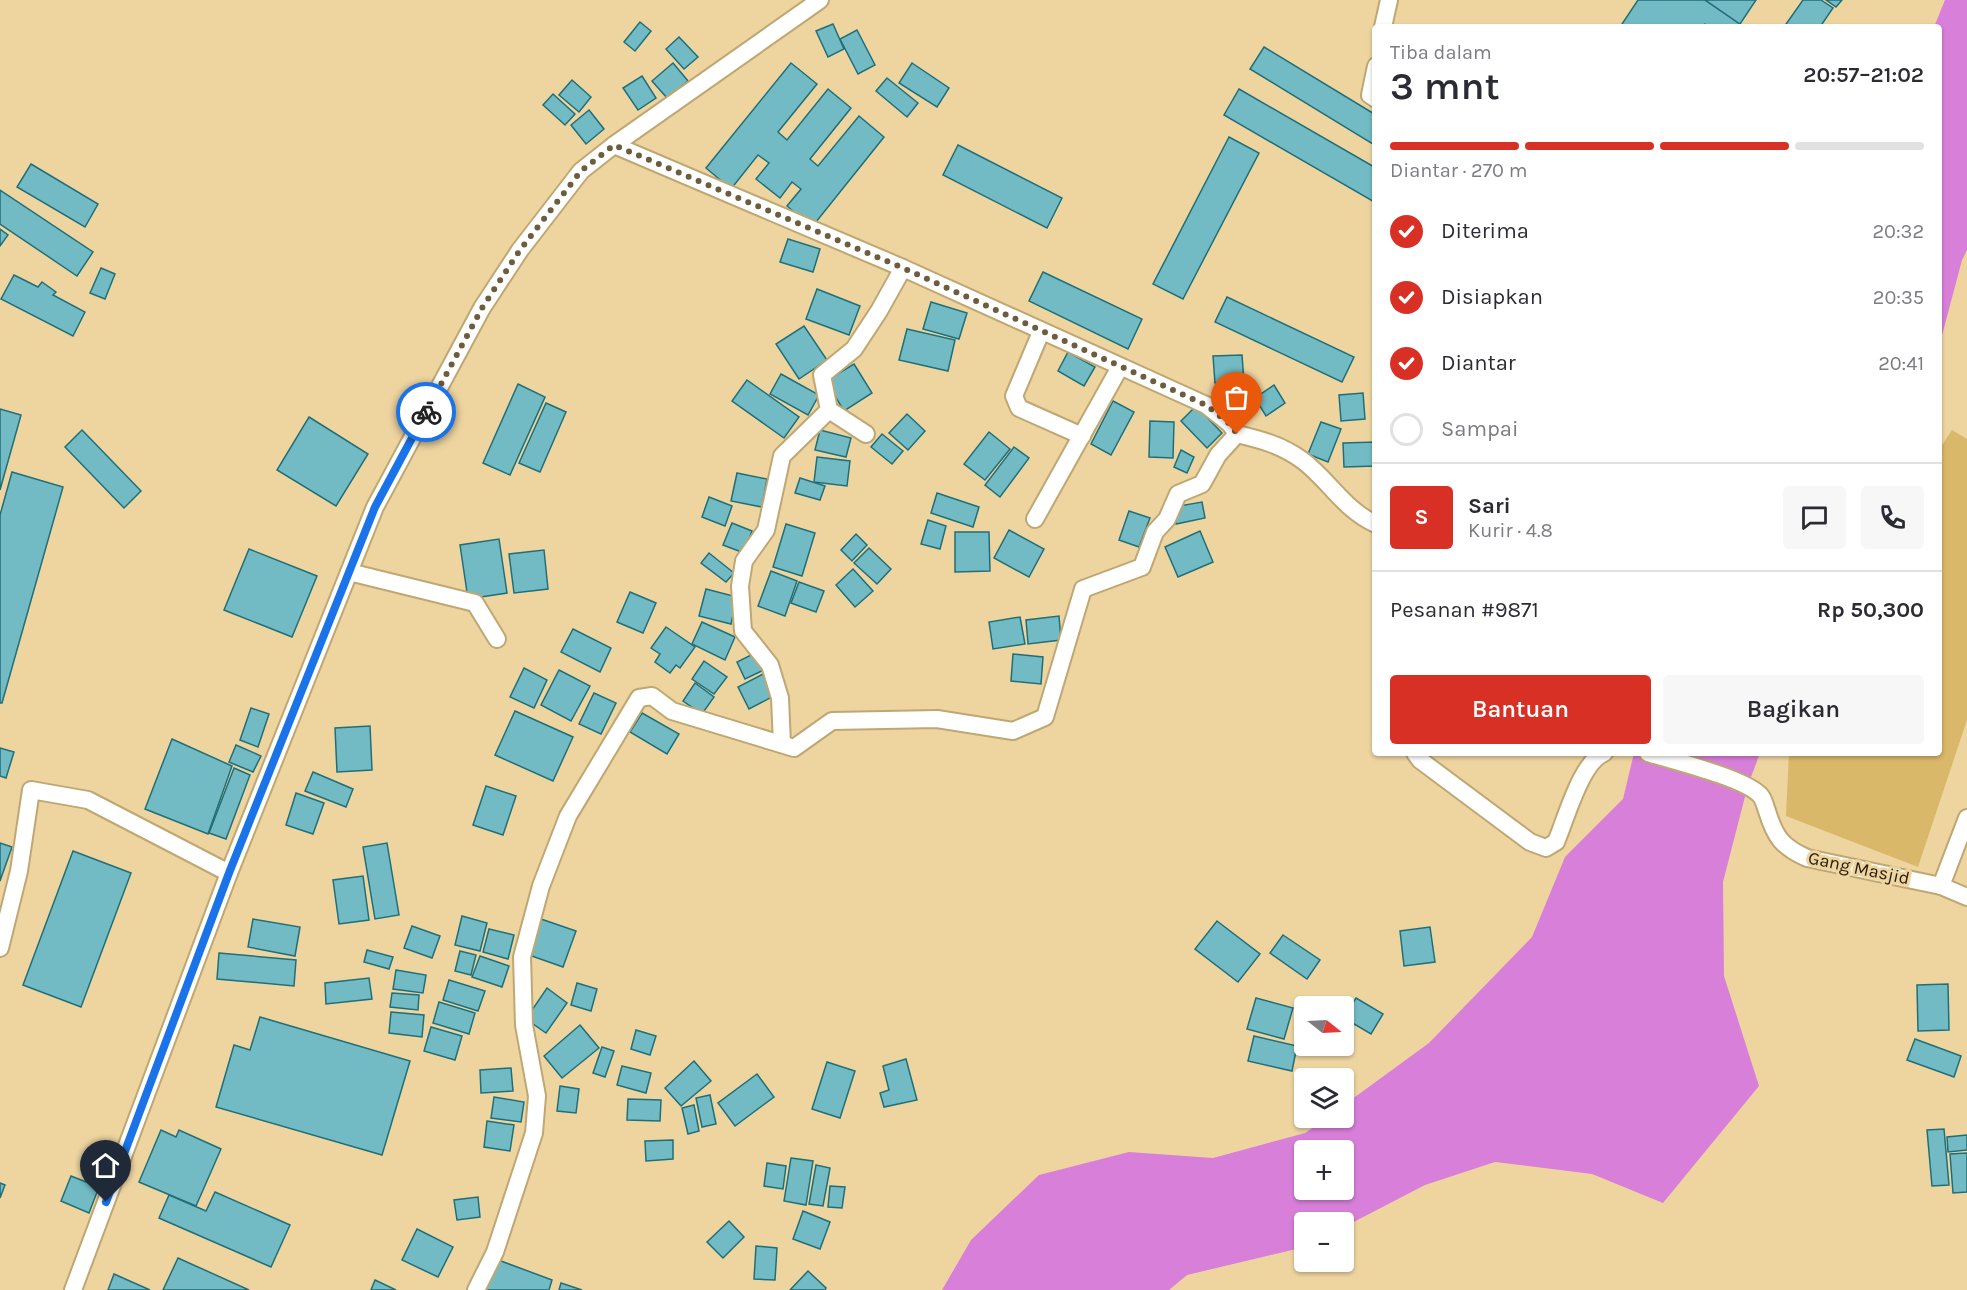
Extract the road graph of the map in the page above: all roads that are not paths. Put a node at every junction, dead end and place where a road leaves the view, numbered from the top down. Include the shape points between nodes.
1 (820, 0) edge
2 (1389, 0) edge
3 (1384, 24) edge
4 (614, 145) junction
5 (903, 268) junction
6 (1041, 332) junction
7 (1119, 367) junction
8 (829, 410) junction
9 (866, 434) dead end
10 (1237, 434) junction
11 (1082, 436) junction
12 (1035, 519) dead end
13 (1372, 522) edge
14 (349, 572) junction
15 (497, 639) dead end
16 (782, 744) junction
17 (1417, 756) edge
18 (1598, 756) edge
19 (1657, 756) edge
20 (1967, 818) edge
21 (229, 873) junction
22 (1941, 885) junction
23 (1967, 897) edge
24 (0, 948) edge
25 (73, 1290) edge
26 (476, 1290) edge

1 - 4 street
2 - 3 street
4 - 5 street
4 - 14 street via 581,171 520,250 482,308 375,507
5 - 6 street
5 - 8 street via 854,349 822,375
6 - 7 street
6 - 11 street via 1014,396 1019,408
7 - 10 street via 1206,405
7 - 11 street
8 - 9 street
8 - 16 street via 782,456 766,530 744,561 740,586 743,631 770,665 780,698
10 - 13 street via 1271,442 1302,461 1361,518
10 - 16 street via 1218,455 1202,484 1178,494 1167,519 1155,532 1142,567 1083,589 1045,717 1013,731 937,719 832,721 794,748
11 - 12 street
14 - 15 street via 475,603
14 - 21 street
16 - 26 street via 672,711 652,696 639,698 568,816 541,886 522,957 524,1025 537,1096 534,1133 495,1252
17 - 18 street via 1530,842 1546,848 1556,842 1586,770
19 - 22 street, Gang Masjid via 1748,785 1762,796 1781,842 1807,858
20 - 22 street
21 - 24 street via 88,800 31,789 19,871
21 - 25 street
22 - 23 street, Gang Masjid

